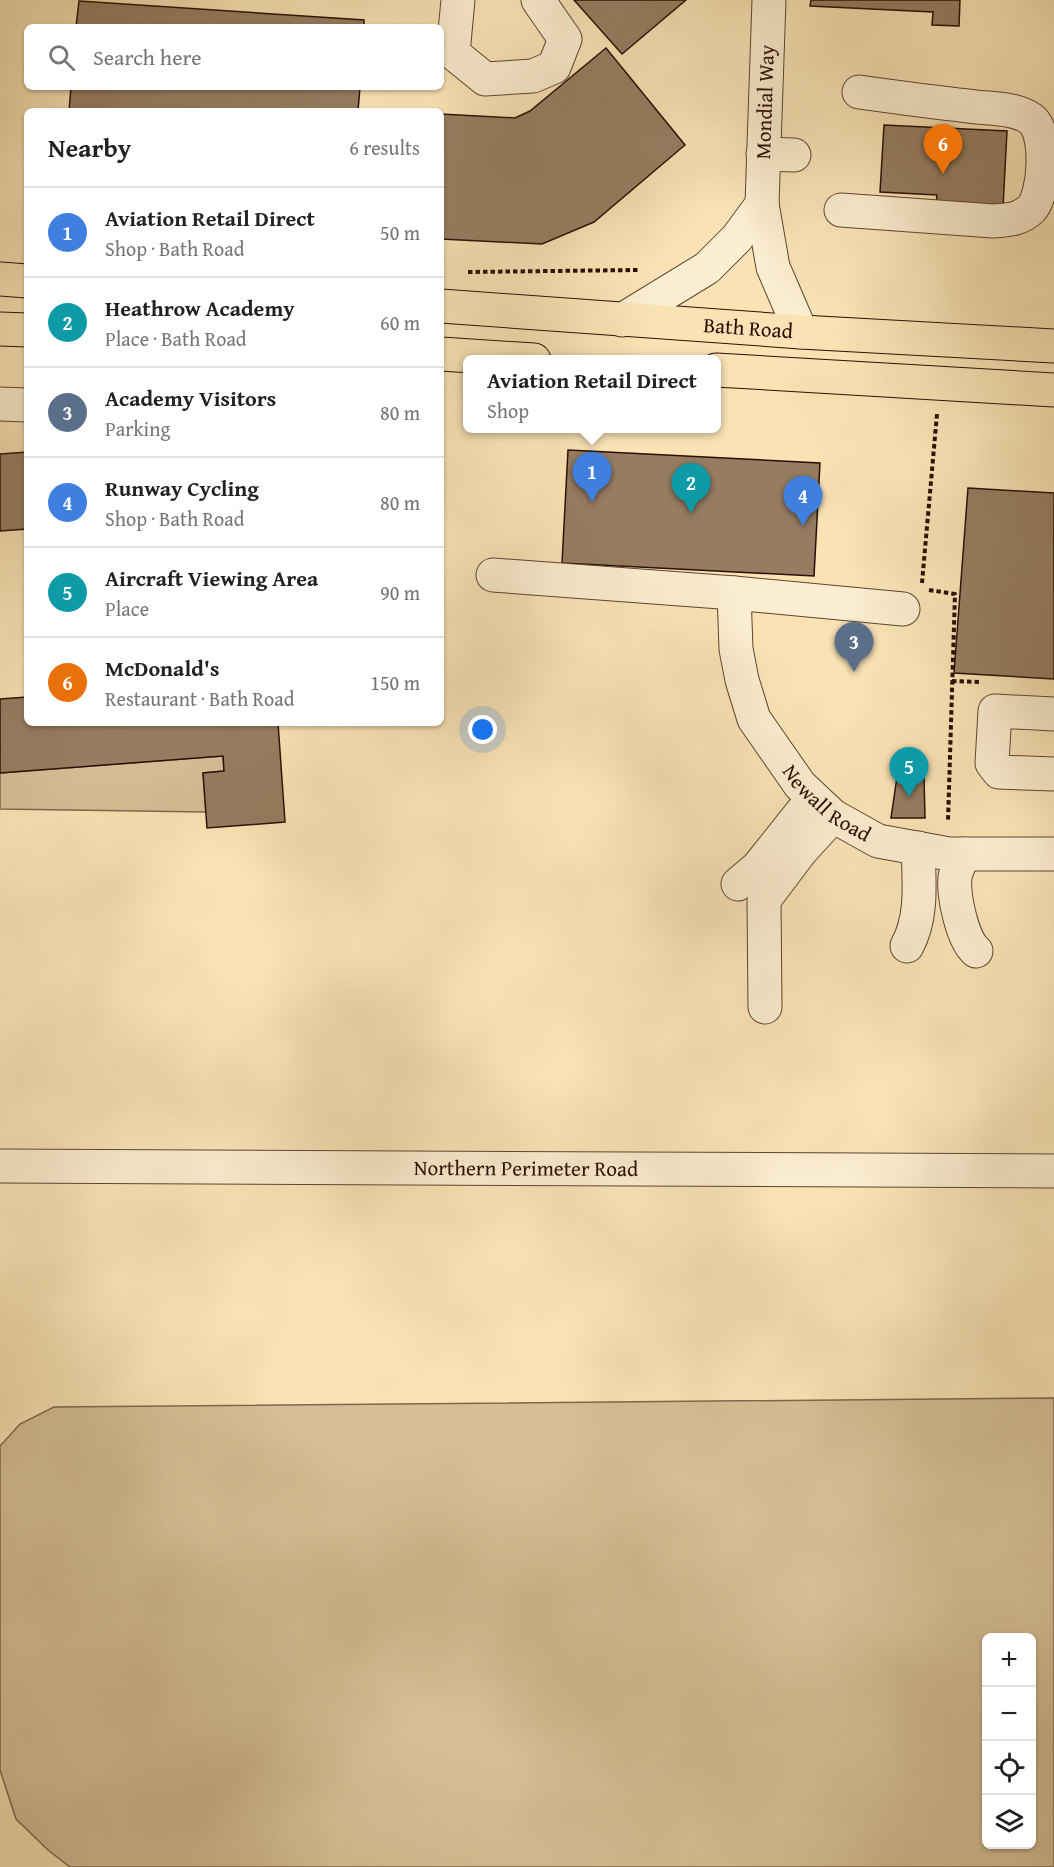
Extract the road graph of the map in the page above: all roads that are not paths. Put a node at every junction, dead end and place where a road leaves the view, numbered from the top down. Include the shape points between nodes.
1 (458, 0) edge
2 (538, 0) edge
3 (769, 0) edge
4 (859, 92) dead end
5 (762, 204) junction
6 (841, 210) dead end
7 (0, 279) edge
8 (24, 280) edge
9 (444, 306) edge
10 (622, 320) junction
11 (0, 328) edge
12 (24, 330) edge
13 (801, 332) junction
14 (1054, 346) edge
15 (444, 354) edge
16 (463, 355) edge
17 (721, 370) edge
18 (1054, 390) edge
19 (0, 404) edge
20 (24, 405) edge
21 (493, 575) dead end
22 (734, 592) junction
23 (903, 609) dead end
24 (1054, 714) edge
25 (1054, 774) edge
26 (823, 807) junction
27 (944, 852) junction
28 (1054, 854) edge
29 (738, 884) dead end
30 (907, 946) dead end
31 (976, 951) dead end
32 (765, 1007) dead end
33 (0, 1166) edge
34 (1054, 1171) edge

1 - 2 street via 453,53 485,79 533,76 554,68 565,39
3 - 5 street, Mondial Way via 779,154
4 - 6 street via 999,110 1031,119 1043,140 1040,190 1032,209 1010,220
5 - 10 street via 737,238 707,268
5 - 13 street, Mondial Way via 773,267
7 - 8 highway
9 - 10 highway, Bath Road
10 - 13 highway, Bath Road
11 - 12 highway
13 - 14 highway, Bath Road
15 - 16 highway
17 - 18 highway, Bath Road
19 - 20 street
21 - 22 street
22 - 23 street
22 - 26 street, Newall Road via 736,649 754,719 800,786
24 - 25 street via 994,711 992,763 999,772
26 - 27 street, Newall Road via 878,841
26 - 29 street
26 - 32 street via 801,850 764,900
27 - 28 street, Newall Road
27 - 30 street via 919,901 914,933
27 - 31 street via 955,878 959,919 969,946
33 - 34 street, Northern Perimeter Road

